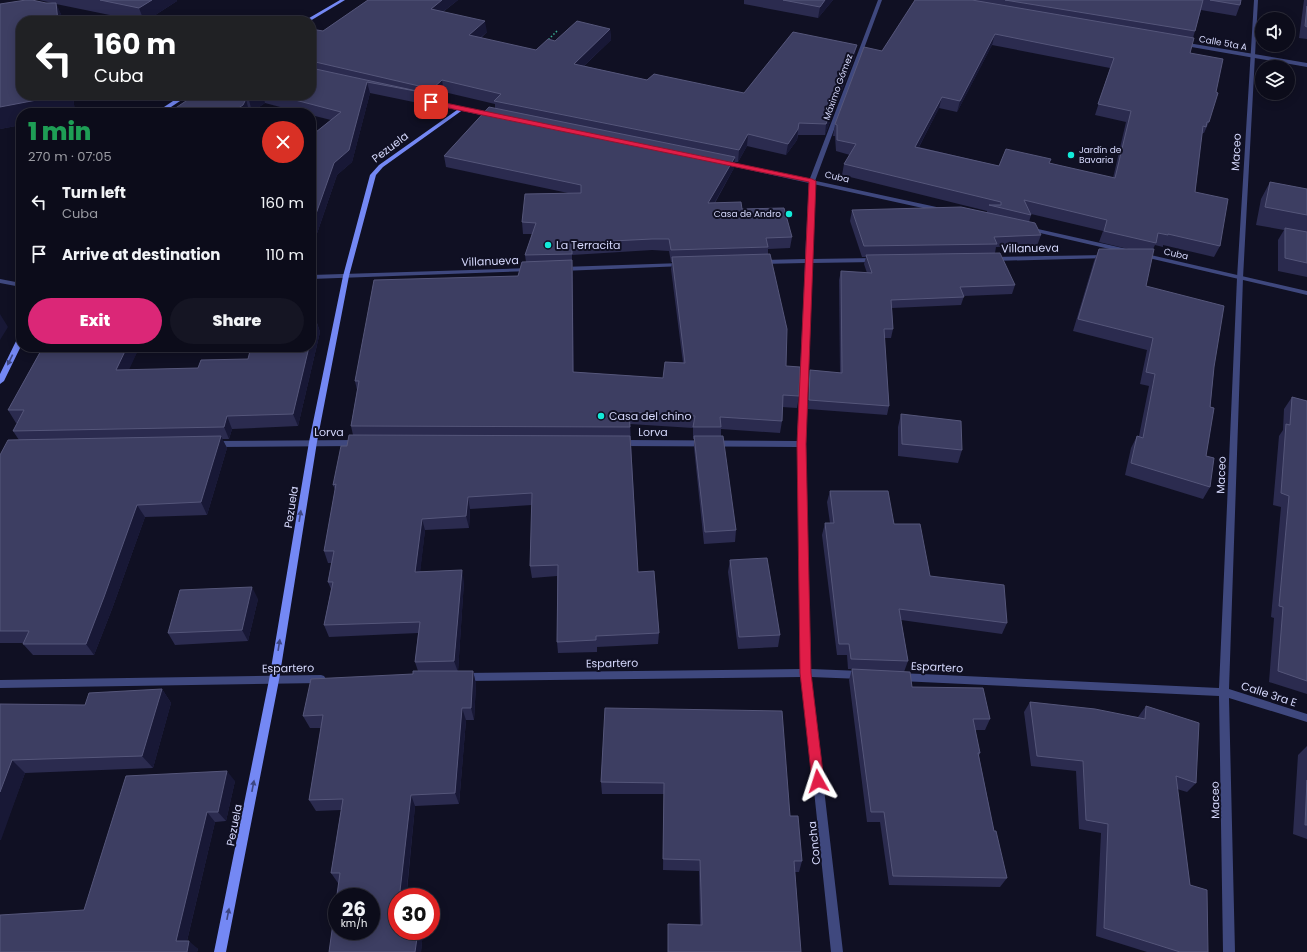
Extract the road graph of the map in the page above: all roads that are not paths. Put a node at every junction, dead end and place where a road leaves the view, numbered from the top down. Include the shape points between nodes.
1 (343, 0) edge
2 (880, 0) edge
3 (1256, 0) edge
4 (315, 16) edge
5 (1175, 43) edge
6 (1253, 56) junction
7 (1307, 65) edge
8 (408, 97) edge
9 (178, 100) edge
10 (166, 108) edge
11 (461, 109) junction
12 (502, 117) edge
13 (719, 162) edge
14 (812, 181) junction
15 (951, 212) edge
16 (1020, 227) edge
17 (1110, 257) edge
18 (1118, 257) edge
19 (1150, 257) junction
20 (984, 259) edge
21 (880, 260) edge
22 (809, 261) junction
23 (753, 262) edge
24 (689, 265) edge
25 (553, 269) edge
26 (537, 270) edge
27 (346, 276) junction
28 (316, 278) edge
29 (1240, 278) junction
30 (0, 281) edge
31 (16, 283) edge
32 (1307, 293) edge
33 (16, 349) edge
34 (0, 381) edge
35 (313, 442) junction
36 (368, 443) edge
37 (612, 443) edge
38 (203, 444) edge
39 (802, 444) junction
40 (806, 673) junction
41 (869, 676) edge
42 (893, 677) edge
43 (456, 678) edge
44 (329, 679) edge
45 (274, 680) junction
46 (0, 684) edge
47 (1224, 692) junction
48 (1307, 718) edge
49 (220, 952) edge
50 (837, 952) edge
51 (1229, 952) edge

1 - 4 main road
2 - 14 street, Máximo Gómez
3 - 6 street, Maceo
5 - 6 street, Calle 5ta A
6 - 7 street, Calle 5ta A
6 - 29 street, Maceo
8 - 11 main road
9 - 10 main road
11 - 12 street
11 - 27 main road, Pezuela via 381,166 373,175
13 - 14 street, Cuba
14 - 15 street, Cuba
14 - 22 street, Concha
16 - 19 street, Cuba
17 - 20 street, Villanueva
18 - 19 street
19 - 29 street, Cuba
21 - 22 street
22 - 23 street
22 - 39 street, Concha
24 - 25 street
26 - 27 street, Villanueva
27 - 28 street, Villanueva
27 - 35 main road, Pezuela
29 - 32 street, Cuba
29 - 47 street, Maceo
30 - 31 street
33 -> 34 main road
35 - 36 street, Lorva
35 - 38 street, Lorva
45 -> 35 main road, Pezuela
37 - 39 street, Lorva
39 - 40 street, Concha
40 - 41 street, Espartero
40 - 43 street, Espartero
40 - 50 street, Concha
42 - 47 street, Espartero
44 - 45 street, Espartero
45 - 46 street, Espartero
49 -> 45 main road, Pezuela
47 - 48 street, Calle 3ra E
47 - 51 street, Maceo

